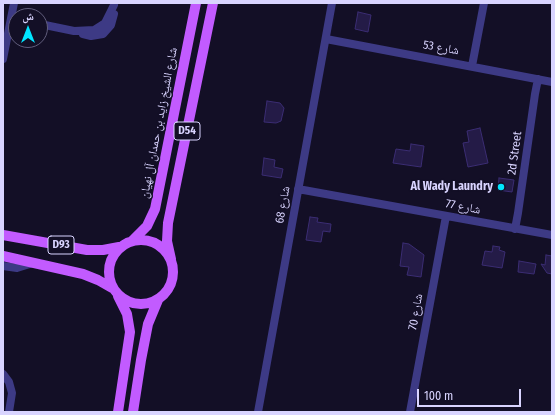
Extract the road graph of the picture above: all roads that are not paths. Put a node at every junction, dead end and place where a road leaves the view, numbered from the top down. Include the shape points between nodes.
1 (196, 3) edge
2 (213, 3) edge
3 (332, 3) edge
4 (484, 3) edge
5 (114, 4) edge
6 (48, 26) edge
7 (326, 39) junction
8 (8, 40) edge
9 (3, 59) edge
10 (472, 66) junction
11 (538, 79) junction
12 (552, 82) edge
13 (298, 189) junction
14 (446, 216) junction
15 (515, 229) junction
16 (3, 235) edge
17 (552, 235) edge
18 (132, 241) junction
19 (119, 248) junction
20 (3, 256) edge
21 (170, 258) junction
22 (33, 263) junction
23 (3, 266) edge
24 (115, 291) junction
25 (158, 300) junction
26 (4, 378) edge
27 (9, 409) edge
28 (118, 412) edge
29 (134, 412) edge
30 (258, 412) edge
31 (410, 412) edge

1 - 18 main road, شارع الشيخ زايد بن حمدان آل نهيان / D54 via 155,209 147,226
2 - 21 main road, D54 via 168,223 167,241
3 - 7 street, شارع 68
4 - 10 street
5 - 6 street via 108,19 90,31 74,31
7 - 10 street, شارع 53
7 - 13 street, شارع 68
8 - 9 street
10 - 11 street, شارع 53
11 - 12 street, شارع 53
11 - 15 street, 2d Street
13 - 14 street, شارع 77
13 - 30 street, شارع 68
14 - 15 street, شارع 77
14 - 31 street, شارع 70
15 - 17 street, شارع 77
16 - 19 main road, D93 via 87,250
18 - 19 main road
18 - 21 main road via 144,240 155,243 164,249
19 - 24 main road via 112,258 108,271 109,280
20 - 22 main road, D93
21 - 25 main road via 173,268 172,281 165,294
22 - 23 street via 17,268
22 - 24 main road, D93 via 87,275
24 - 25 main road via 126,301 137,304 148,304
24 - 28 main road via 127,314 130,332
25 - 29 main road via 147,331
26 - 27 street

